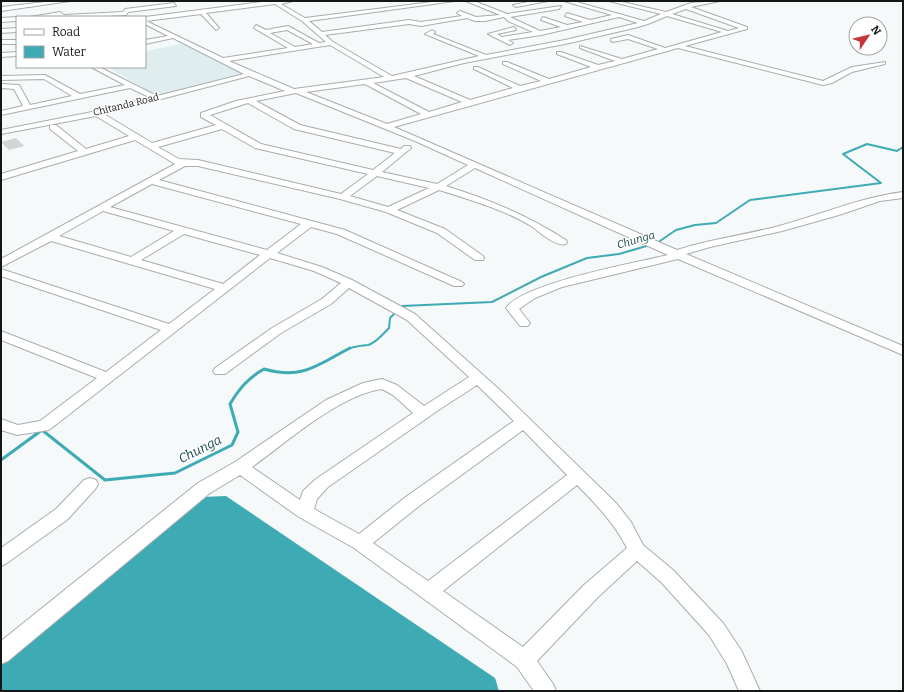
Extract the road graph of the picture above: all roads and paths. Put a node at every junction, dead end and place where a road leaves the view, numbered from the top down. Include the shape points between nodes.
1 (67, 1) edge
2 (290, 1) edge
3 (392, 1) edge
4 (452, 1) edge
5 (469, 1) edge
6 (545, 1) edge
7 (567, 1) edge
8 (612, 1) edge
9 (718, 1) edge
10 (274, 2) edge
11 (433, 2) edge
12 (685, 4) edge
13 (174, 5) dead end
14 (210, 5) dead end
15 (48, 6) junction
16 (509, 6) dead end
17 (503, 7) dead end
18 (404, 8) junction
19 (559, 8) dead end
20 (1, 9) edge
21 (390, 9) junction
22 (488, 9) junction
23 (216, 10) junction
24 (124, 11) junction
25 (591, 11) dead end
26 (202, 12) junction
27 (536, 12) junction
28 (547, 13) dead end
29 (56, 14) junction
30 (357, 14) junction
31 (567, 14) dead end
32 (668, 14) junction
33 (1, 15) edge
34 (621, 15) junction
35 (41, 16) edge
36 (63, 16) edge
37 (74, 16) edge
38 (132, 16) edge
39 (469, 16) junction
40 (411, 17) dead end
41 (612, 17) junction
42 (508, 18) junction
43 (16, 19) edge
44 (543, 19) dead end
45 (1, 20) edge
46 (304, 20) junction
47 (367, 20) dead end
48 (146, 22) edge
49 (146, 22) edge
50 (590, 22) junction
51 (646, 23) junction
52 (326, 26) dead end
53 (502, 27) junction
54 (527, 27) junction
55 (567, 27) junction
56 (216, 28) dead end
57 (256, 28) dead end
58 (312, 28) junction
59 (16, 30) edge
60 (1, 31) edge
61 (264, 32) junction
62 (432, 32) dead end
63 (541, 33) junction
64 (730, 33) junction
65 (320, 34) junction
66 (174, 36) junction
67 (502, 39) junction
68 (605, 41) dead end
69 (1, 42) edge
70 (16, 42) edge
71 (146, 42) edge
72 (565, 42) junction
73 (331, 43) junction
74 (317, 44) junction
75 (592, 44) dead end
76 (679, 46) junction
77 (293, 48) junction
78 (526, 50) junction
79 (666, 50) junction
80 (559, 53) dead end
81 (16, 54) edge
82 (1, 55) edge
83 (486, 57) junction
84 (223, 60) junction
85 (623, 62) junction
86 (505, 63) dead end
87 (882, 63) dead end
88 (96, 68) edge
89 (476, 68) dead end
90 (599, 68) junction
91 (19, 72) dead end
92 (250, 74) junction
93 (407, 76) junction
94 (1, 78) edge
95 (13, 78) junction
96 (390, 78) junction
97 (366, 82) junction
98 (548, 82) junction
99 (1, 86) edge
100 (130, 86) junction
101 (520, 89) junction
102 (295, 91) junction
103 (79, 97) junction
104 (156, 98) junction
105 (250, 101) junction
106 (469, 102) junction
107 (28, 108) junction
108 (1, 113) edge
109 (97, 113) junction
110 (427, 114) junction
111 (222, 126) junction
112 (53, 127) dead end
113 (385, 127) junction
114 (1, 132) edge
115 (135, 137) junction
116 (418, 139) junction
117 (150, 146) junction
118 (84, 152) junction
119 (402, 152) junction
120 (183, 163) junction
121 (475, 165) junction
122 (376, 173) junction
123 (1, 177) edge
124 (151, 181) junction
125 (438, 187) junction
126 (903, 195) edge
127 (343, 197) junction
128 (102, 208) junction
129 (389, 210) junction
130 (308, 224) junction
131 (182, 230) junction
132 (50, 237) junction
133 (562, 242) dead end
134 (268, 255) junction
135 (678, 255) junction
136 (479, 258) dead end
137 (132, 261) junction
138 (1, 265) edge
139 (348, 282) junction
140 (458, 284) dead end
141 (225, 288) junction
142 (524, 323) dead end
143 (171, 328) junction
144 (1, 334) edge
145 (903, 351) edge
146 (220, 371) dead end
147 (107, 377) junction
148 (478, 378) junction
149 (424, 414) junction
150 (524, 422) junction
151 (1, 424) edge
152 (240, 467) junction
153 (578, 476) junction
154 (90, 484) dead end
155 (305, 512) junction
156 (360, 543) junction
157 (637, 550) junction
158 (1, 558) edge
159 (429, 591) junction
160 (1, 654) edge
161 (524, 660) junction
162 (546, 691) edge
163 (750, 691) edge

1 - 15 street
2 - 10 street
3 - 18 street
4 - 11 street
5 - 22 street
6 - 16 street
7 - 34 street
8 - 32 street
9 - 12 street
10 - 23 street
10 - 46 street
11 - 18 street
11 - 39 street
12 - 32 street
12 - 64 street via 745,28
13 - 24 street
14 - 23 street
15 - 20 street
15 - 29 street
15 - 33 street
17 - 22 street
18 - 21 street
19 - 27 street
21 - 30 street
21 - 40 street via 402,16
22 - 42 street
23 - 26 street
24 - 37 street
24 - 38 street
25 - 41 street
26 - 48 street
26 - 56 street
27 - 28 street
27 - 42 street
29 - 35 street
29 - 36 street
30 - 46 street
30 - 47 street
31 - 50 street
32 - 51 street
32 - 64 street
34 - 41 street
34 - 51 street
39 - 42 street via 485,19
39 - 65 street via 420,24 409,22
41 - 50 street
42 - 53 street
42 - 54 street
43 - 45 street
44 - 55 street
46 - 58 street
49 - 66 street
50 - 55 street
51 - 72 street
52 - 58 street
53 - 54 street
53 - 67 street via 491,34
54 - 63 street
55 - 63 street
57 - 61 street
58 - 65 street
59 - 60 street
61 - 74 street via 288,28
61 - 77 street
62 - 83 street via 428,34
63 - 67 street
63 - 72 street
64 - 76 street
65 - 73 street
66 - 71 street
66 - 84 street
67 - 78 street
68 - 79 street via 628,37
69 - 70 street
72 - 78 street
73 - 74 street
73 - 96 street
74 - 77 street
75 - 85 street via 582,47
76 - 79 street
76 - 87 street via 823,83 855,68
77 - 84 street
78 - 83 street
79 - 85 street
80 - 90 street
81 - 82 street
83 - 93 street
84 - 92 street
85 - 90 street
86 - 98 street
88 - 100 street
89 - 101 street
90 - 98 street
91 - 95 street
92 - 102 street
92 - 104 street, Chitanda Road
93 - 96 street
93 - 106 street
94 - 95 street
95 - 103 street via 49,78
96 - 97 street
97 - 102 street
97 - 110 street
98 - 101 street
99 - 107 street via 16,87
100 - 103 street
100 - 104 street
101 - 106 street
102 - 105 street
102 - 113 street
103 - 107 street
104 - 109 street, Chitanda Road
105 - 111 street via 204,115
105 - 119 street via 297,127
106 - 110 street
107 - 108 street
109 - 114 street, Chitanda Road
109 - 115 street
110 - 113 street
111 - 117 street
111 - 122 street via 258,146
112 - 118 street
113 - 116 street
115 - 117 street
115 - 118 street
116 - 119 street
116 - 121 street
117 - 120 street
118 - 123 street
119 - 122 street
120 - 124 street
120 - 127 street via 198,163
121 - 125 street
121 - 135 street
122 - 125 street
122 - 127 street
124 - 128 street
124 - 130 street
125 - 129 street
125 - 133 street via 478,199 516,215
126 - 135 street via 878,198 836,213 707,244
127 - 129 street
128 - 131 street
128 - 132 street
129 - 136 street via 441,231
130 - 134 street
130 - 140 street via 354,236
131 - 134 street
131 - 137 street
132 - 137 street
132 - 138 street
134 - 139 street via 318,269
134 - 141 street
135 - 142 street via 558,285 531,295 512,308
135 - 145 street
137 - 141 street
138 - 143 street
139 - 146 street via 331,298 286,324
139 - 148 street via 411,317
141 - 143 street
143 - 147 street
144 - 147 street
147 - 151 street via 44,426 17,430
148 - 149 street
148 - 150 street
149 - 152 street via 390,386 374,385 335,402
149 - 155 street via 322,483 309,496
150 - 153 street
150 - 156 street via 413,501
152 - 155 street
152 - 160 street via 204,488
153 - 157 street via 610,508
153 - 159 street
154 - 158 street via 49,524
155 - 156 street
156 - 159 street
157 - 161 street via 591,591
157 - 163 street via 667,576 716,629 734,657
159 - 161 street
161 - 162 street

